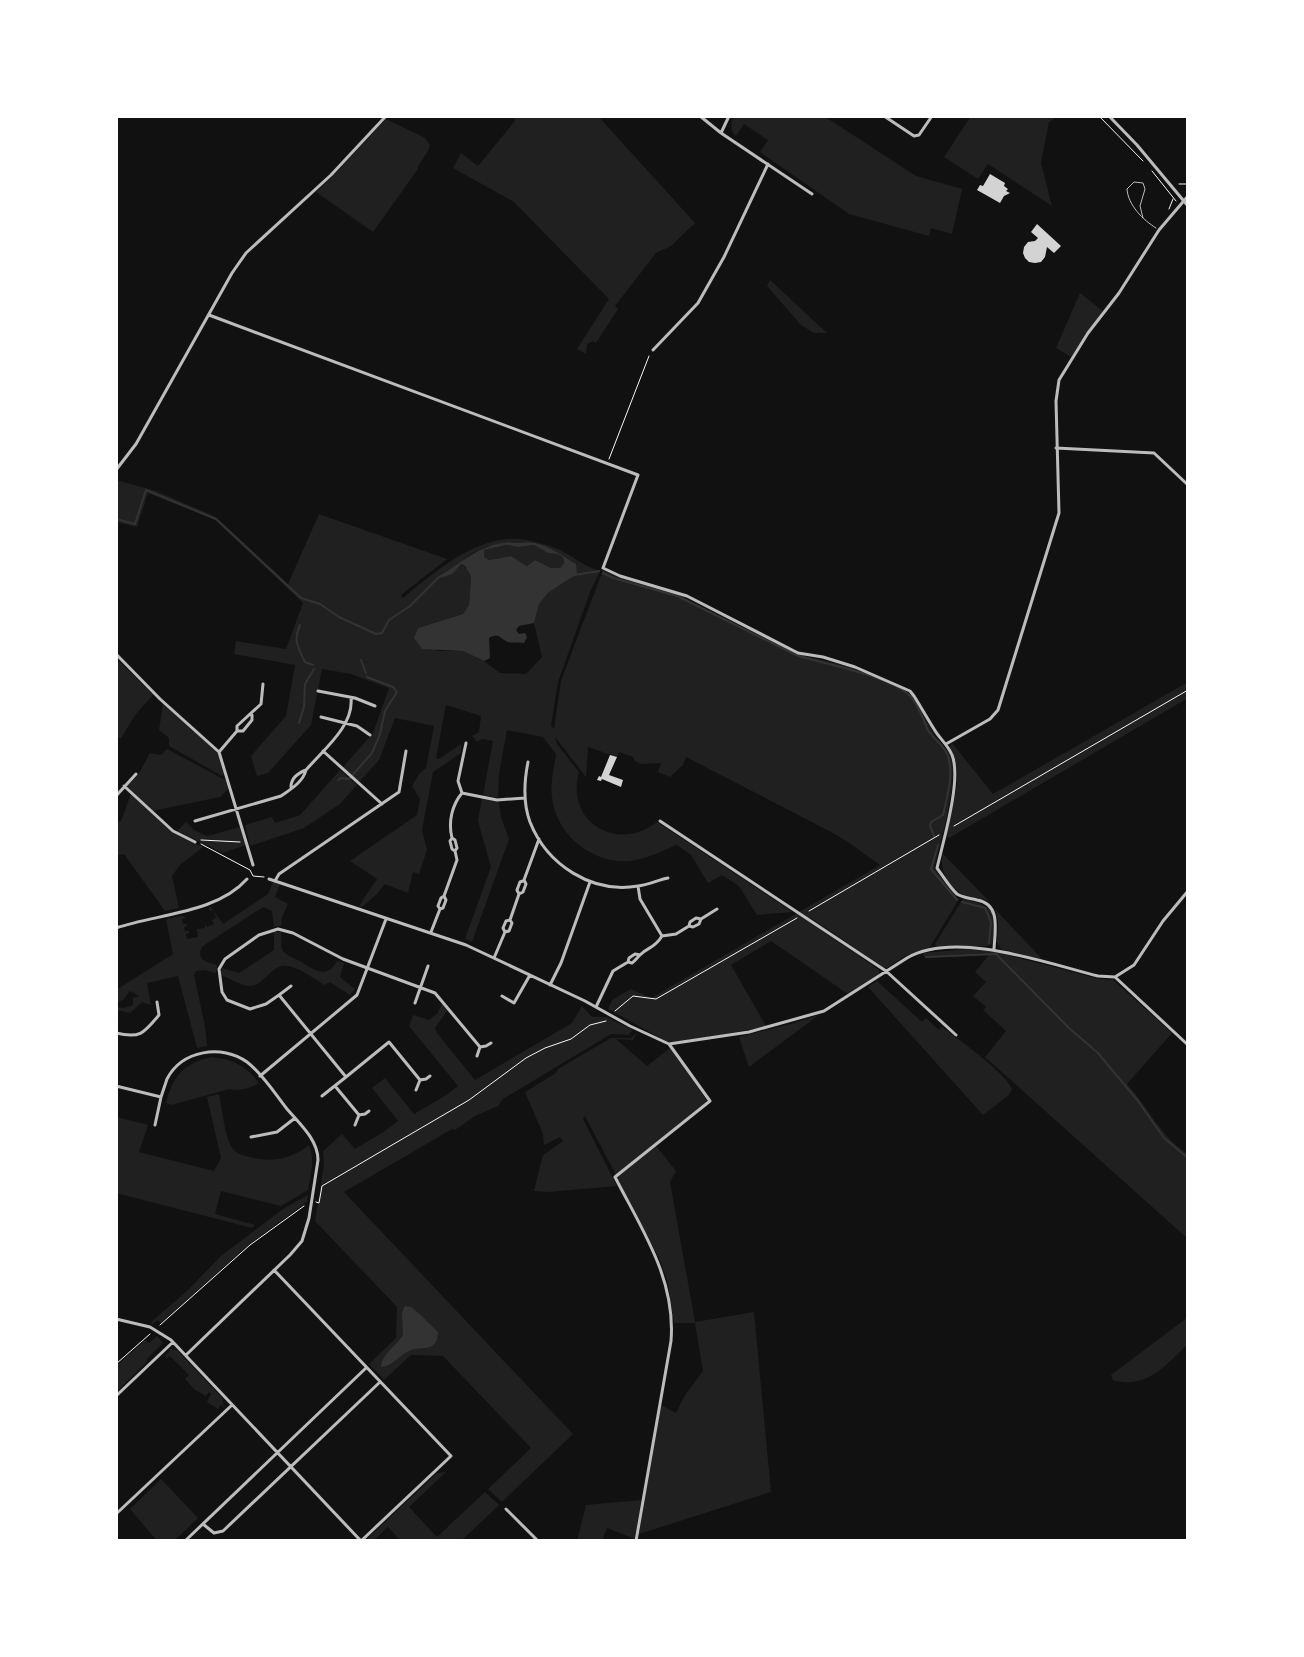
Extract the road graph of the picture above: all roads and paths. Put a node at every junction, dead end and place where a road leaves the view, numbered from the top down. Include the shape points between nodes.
1 (386, 116) edge
2 (700, 116) edge
3 (729, 116) edge
4 (884, 116) edge
5 (932, 116) edge
6 (1099, 116) edge
7 (1109, 116) edge
8 (721, 133) junction
9 (768, 164) junction
10 (812, 194) dead end
11 (1172, 196) dead end
12 (1188, 196) edge
13 (1184, 201) junction
14 (1188, 206) edge
15 (1143, 218) junction
16 (1159, 230) junction
17 (209, 315) junction
18 (653, 350) joint
19 (1056, 448) junction
20 (608, 464) junction
21 (116, 470) edge
22 (1188, 485) edge
23 (116, 654) edge
24 (263, 684) dead end
25 (1188, 690) edge
26 (318, 691) dead end
27 (351, 698) junction
28 (375, 706) dead end
29 (321, 717) dead end
30 (346, 722) junction
31 (370, 735) dead end
32 (466, 743) dead end
33 (946, 744) junction
34 (323, 751) junction
35 (406, 751) dead end
36 (219, 752) junction
37 (528, 762) dead end
38 (136, 774) dead end
39 (124, 786) junction
40 (462, 793) junction
41 (116, 796) edge
42 (525, 798) junction
43 (382, 804) junction
44 (237, 809) junction
45 (195, 821) dead end
46 (660, 821) dead end
47 (945, 832) junction
48 (539, 839) junction
49 (246, 841) junction
50 (195, 842) dead end
51 (253, 865) dead end
52 (668, 878) dead end
53 (247, 879) dead end
54 (269, 879) joint
55 (275, 881) junction
56 (590, 882) junction
57 (638, 886) junction
58 (1188, 891) edge
59 (717, 909) dead end
60 (802, 915) junction
61 (386, 919) junction
62 (116, 927) edge
63 (431, 933) junction
64 (662, 936) junction
65 (994, 949) junction
66 (494, 958) junction
67 (428, 966) dead end
68 (368, 968) junction
69 (886, 971) junction
70 (530, 975) junction
71 (1115, 977) junction
72 (550, 985) junction
73 (291, 986) dead end
74 (421, 987) junction
75 (279, 995) junction
76 (502, 996) dead end
77 (157, 1002) dead end
78 (415, 1003) dead end
79 (596, 1007) junction
80 (611, 1016) junction
81 (116, 1033) edge
82 (311, 1034) junction
83 (956, 1035) dead end
84 (491, 1043) dead end
85 (669, 1044) junction
86 (1188, 1045) edge
87 (480, 1047) junction
88 (477, 1056) dead end
89 (260, 1076) junction
90 (430, 1076) dead end
91 (346, 1077) junction
92 (420, 1080) junction
93 (116, 1086) edge
94 (335, 1086) junction
95 (416, 1090) dead end
96 (322, 1096) dead end
97 (161, 1097) junction
98 (369, 1111) dead end
99 (359, 1115) junction
100 (295, 1118) junction
101 (155, 1125) dead end
102 (355, 1125) dead end
103 (251, 1137) dead end
104 (312, 1202) junction
105 (274, 1270) junction
106 (116, 1319) edge
107 (155, 1329) junction
108 (173, 1342) junction
109 (186, 1355) junction
110 (116, 1364) edge
111 (366, 1368) junction
112 (380, 1382) junction
113 (116, 1396) edge
114 (232, 1405) junction
115 (278, 1453) junction
116 (291, 1466) junction
117 (506, 1509) dead end
118 (116, 1514) edge
119 (203, 1524) junction
120 (185, 1541) edge
121 (361, 1541) edge
122 (538, 1541) edge
123 (636, 1541) edge

1 - 17 street via 246,253
2 - 8 street
3 - 8 street
4 - 5 street via 914,136
6 - 11 path
7 - 13 street
8 - 9 street
9 - 10 street
9 - 18 street via 698,303
12 - 13 street
13 - 14 street
13 - 16 street
15 - 15 lane via 1145,189 1134,182 1128,196
15 - 16 lane
16 - 19 street via 1060,378
17 - 20 street
17 - 21 street
18 - 20 path
19 - 22 street via 1154,453
19 - 33 street via 1059,513 998,710
20 - 33 street via 638,475 603,568 687,596 798,653 855,667 902,687
23 - 36 street
24 - 36 street via 261,704
25 - 47 path
26 - 27 street
27 - 28 street
27 - 30 street
29 - 30 street
30 - 31 street
30 - 34 street
32 - 40 street via 458,780
33 - 47 street via 955,776
34 - 43 street
34 - 44 street via 283,795
35 - 43 street via 399,792
36 - 44 street
37 - 42 street
38 - 39 street
39 - 41 street
39 - 50 street via 173,831
40 - 42 street via 497,800
40 - 63 street via 449,827 457,860
42 - 48 street
43 - 55 street
44 - 45 street
44 - 49 street
46 - 60 street
47 - 60 path
47 - 65 street via 937,868 957,894 991,907 996,919
48 - 56 street via 551,856
48 - 66 street via 509,931
49 - 51 street
49 - 54 path via 197,843 253,876
52 - 57 street
53 - 62 street via 211,903
54 - 55 street
55 - 61 street
56 - 57 street
56 - 72 street
57 - 64 street
58 - 71 street via 1134,965
59 - 64 street via 693,927
60 - 69 street
60 - 80 path via 656,999 633,996
61 - 63 street
61 - 68 street
63 - 66 street
64 - 79 street via 638,959 613,971
65 - 69 street via 926,950
65 - 71 street
66 - 70 street
67 - 74 street
68 - 74 street
68 - 75 street via 278,929 259,935 219,969 227,1000 250,1009
68 - 82 street via 357,995
69 - 83 street
69 - 85 street via 815,1014 749,1032
70 - 72 street
70 - 76 street via 514,1003
71 - 86 street
72 - 79 street
73 - 75 street
74 - 78 street
74 - 87 street via 435,993
75 - 82 street
77 - 81 street via 159,1015 145,1031
79 - 80 street
80 - 85 street
80 - 104 path via 526,1058 469,1100 322,1186 319,1203
82 - 89 street
82 - 91 street
84 - 87 street
85 - 123 street via 710,1101 615,1177 661,1267 672,1322
87 - 88 street
89 - 97 street via 235,1055 206,1052 175,1068
89 - 100 street
90 - 92 street
91 - 92 street via 389,1042
91 - 94 street
92 - 95 street
93 - 97 street
94 - 96 street
94 - 99 street
97 - 101 street
98 - 99 street
99 - 102 street
100 - 103 street via 277,1132
100 - 104 street via 318,1151
104 - 105 street via 302,1241
104 - 107 path via 250,1245
105 - 109 street
105 - 111 street
106 - 107 street
107 - 108 street
107 - 110 path
108 - 109 street
108 - 113 street
109 - 114 street
111 - 112 street
111 - 115 street
112 - 116 street
112 - 121 street via 451,1456
114 - 115 street
114 - 118 street
115 - 116 street
115 - 119 street
116 - 119 street via 223,1531 214,1533
116 - 121 street
117 - 122 street
119 - 120 street

